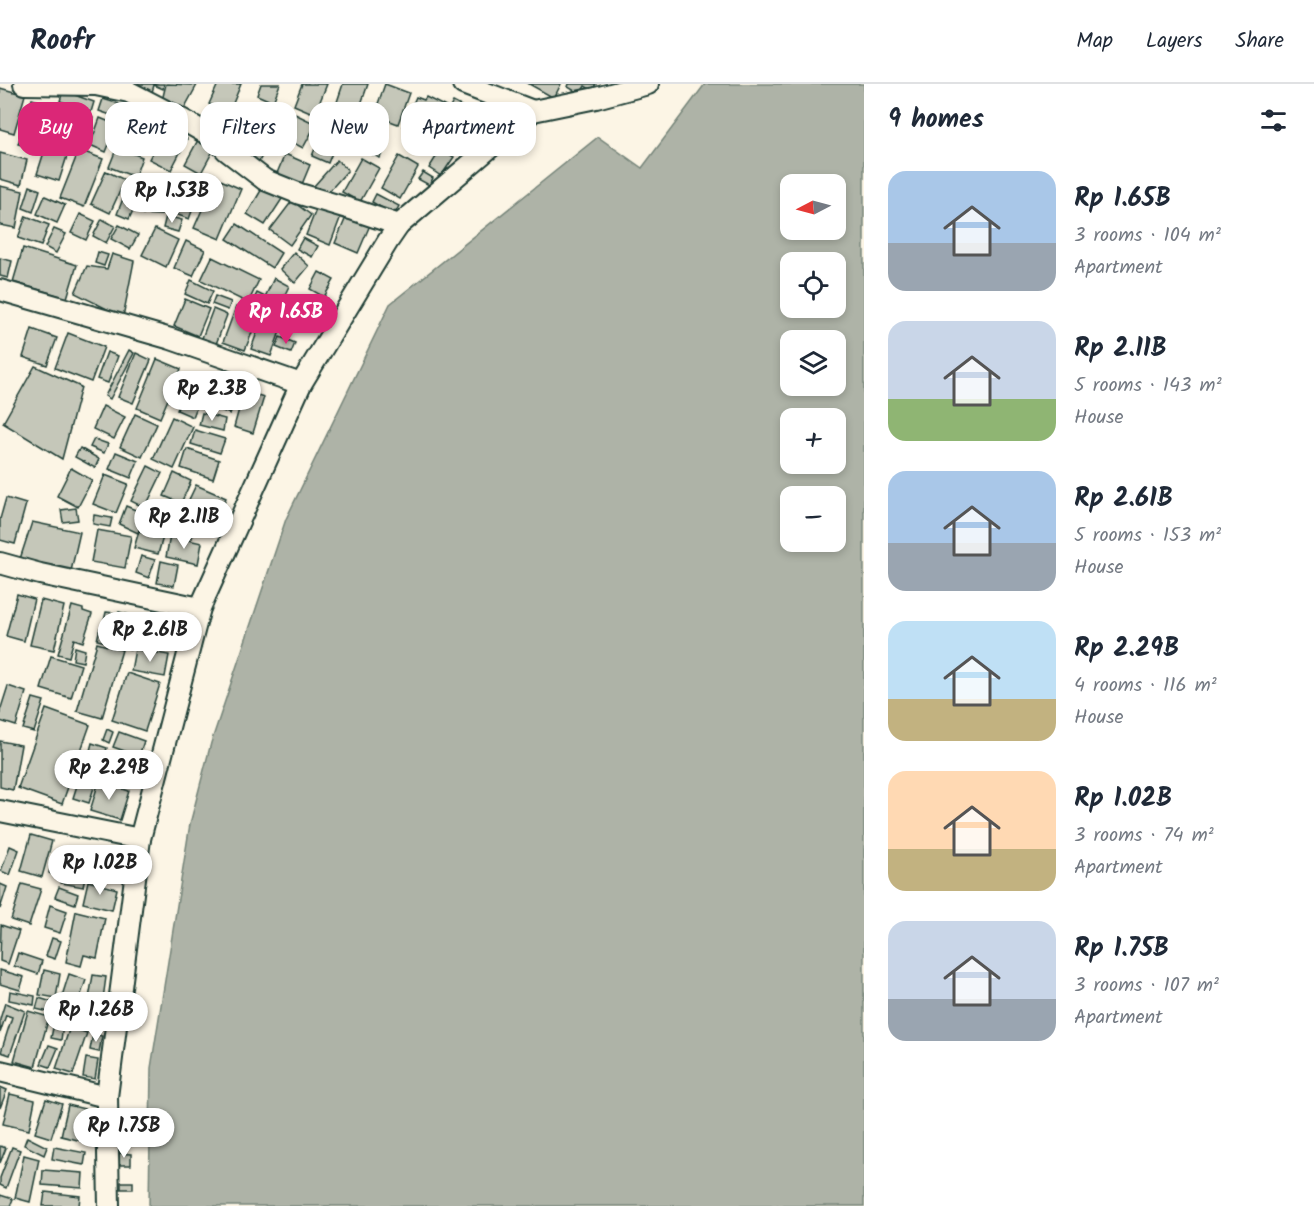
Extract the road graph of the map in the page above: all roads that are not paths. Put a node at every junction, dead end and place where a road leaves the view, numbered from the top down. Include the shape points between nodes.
1 (24, 84) edge
2 (463, 84) edge
3 (648, 84) edge
4 (510, 102) edge
5 (536, 110) edge
6 (480, 156) edge
7 (399, 225) junction
8 (0, 290) edge
9 (301, 384) junction
10 (0, 563) edge
11 (200, 608) junction
12 (0, 811) edge
13 (140, 839) junction
14 (0, 1071) edge
15 (107, 1097) junction
16 (109, 1206) edge

1 - 7 street via 96,84 129,92 216,139 265,180
2 - 4 street
3 - 5 street
6 - 7 street
7 - 9 street
8 - 9 street via 171,339
9 - 11 street
10 - 11 street
11 - 13 street
12 - 13 street
13 - 15 street
14 - 15 street
15 - 16 street

